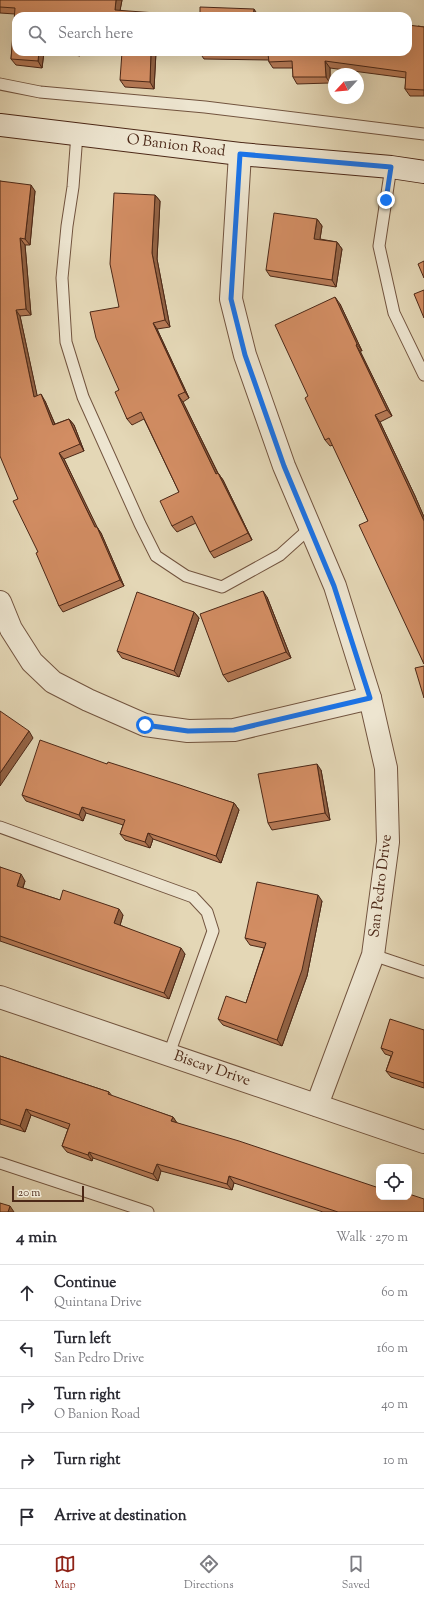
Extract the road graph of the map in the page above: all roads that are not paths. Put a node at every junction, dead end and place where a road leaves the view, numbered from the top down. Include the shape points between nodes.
1 (0, 84) edge
2 (0, 125) edge
3 (77, 134) junction
4 (424, 134) edge
5 (240, 154) junction
6 (391, 167) junction
7 (424, 172) edge
8 (424, 375) edge
9 (310, 528) junction
10 (0, 602) edge
11 (370, 698) junction
12 (0, 827) edge
13 (373, 955) junction
14 (424, 972) edge
15 (0, 997) edge
16 (169, 1054) junction
17 (317, 1105) junction
18 (424, 1142) edge
19 (0, 1163) edge
20 (148, 1212) edge

1 - 4 lane via 40,92 205,107
2 - 3 street, O Banion Road
3 - 5 street, O Banion Road
3 - 9 lane via 62,278 66,342 83,398 156,556 186,576 222,587 280,555
5 - 6 street, O Banion Road
5 - 9 street, San Pedro Drive via 231,299 245,355 284,466
6 - 7 street, O Banion Road
6 - 8 lane via 379,246 394,313
9 - 11 street, San Pedro Drive via 334,586
10 - 11 street via 11,629 32,662 53,682 145,725 188,731 234,730
11 - 13 street, San Pedro Drive via 386,768 388,842
12 - 16 lane via 192,897 207,912 213,931
13 - 14 lane
13 - 17 street, San Pedro Drive
15 - 16 street, Biscay Drive
16 - 17 street, Biscay Drive
17 - 18 street, Biscay Drive
19 - 20 lane

